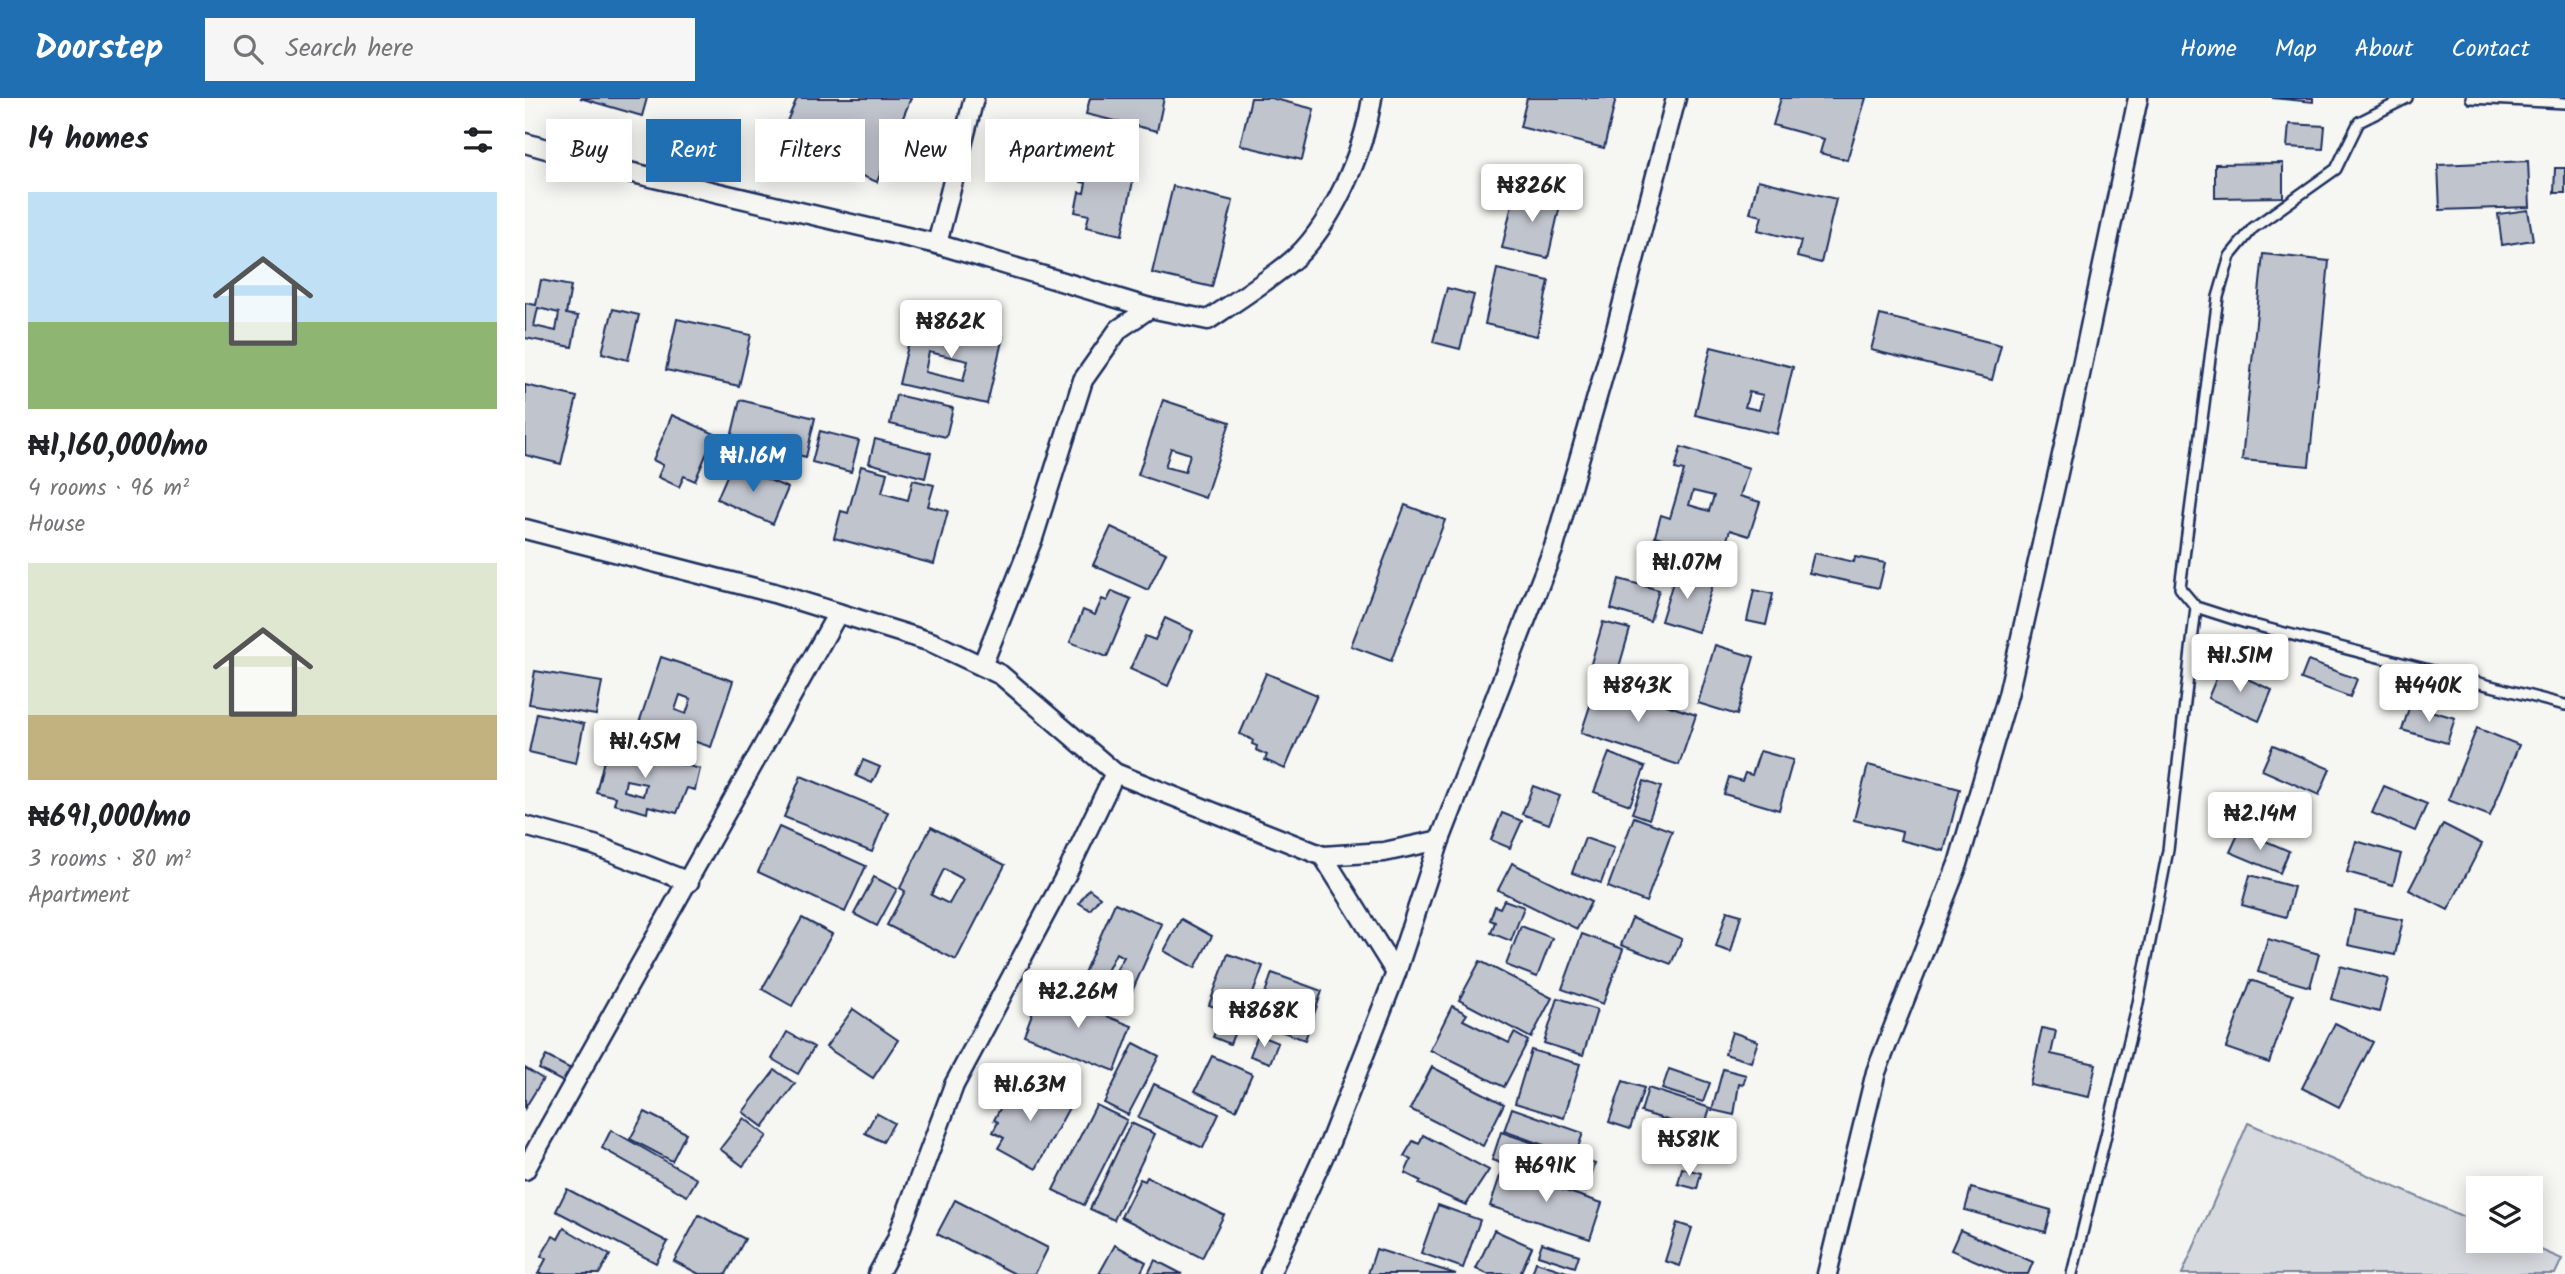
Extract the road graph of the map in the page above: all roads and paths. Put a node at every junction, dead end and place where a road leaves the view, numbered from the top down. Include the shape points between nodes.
1 (974, 98) edge
2 (1372, 98) edge
3 (1676, 98) edge
4 (2138, 98) edge
5 (2407, 98) edge
6 (2471, 98) edge
7 (2565, 103) edge
8 (525, 143) edge
9 (937, 244) junction
10 (1150, 309) junction
11 (525, 530) edge
12 (2196, 607) junction
13 (838, 613) junction
14 (982, 666) junction
15 (2565, 705) edge
16 (1115, 773) junction
17 (525, 826) edge
18 (1440, 840) junction
19 (1323, 856) junction
20 (689, 882) junction
21 (1396, 973) junction
22 (525, 1170) edge
23 (877, 1274) edge
24 (1270, 1274) edge
25 (1827, 1274) edge
26 (2072, 1274) edge

1 - 9 street
2 - 10 street via 1368,125 1335,209 1291,262 1208,320
3 - 18 street via 1553,547
4 - 25 street via 2008,695 1958,864 1876,1072
5 - 12 lane via 2359,122 2336,169 2253,228 2231,256 2218,297 2180,587
6 - 7 lane
8 - 9 street
9 - 10 street
10 - 14 street via 1119,329 1083,380 1033,538
11 - 13 street
12 - 15 lane
12 - 26 lane via 2168,850 2137,1008
13 - 14 street via 931,642
13 - 20 street
14 - 16 street via 1001,675
16 - 19 street
16 - 23 street via 954,1085 896,1241
17 - 20 street via 594,845
18 - 19 street via 1384,852
18 - 21 street
19 - 21 street
20 - 22 street
21 - 24 street via 1330,1142

